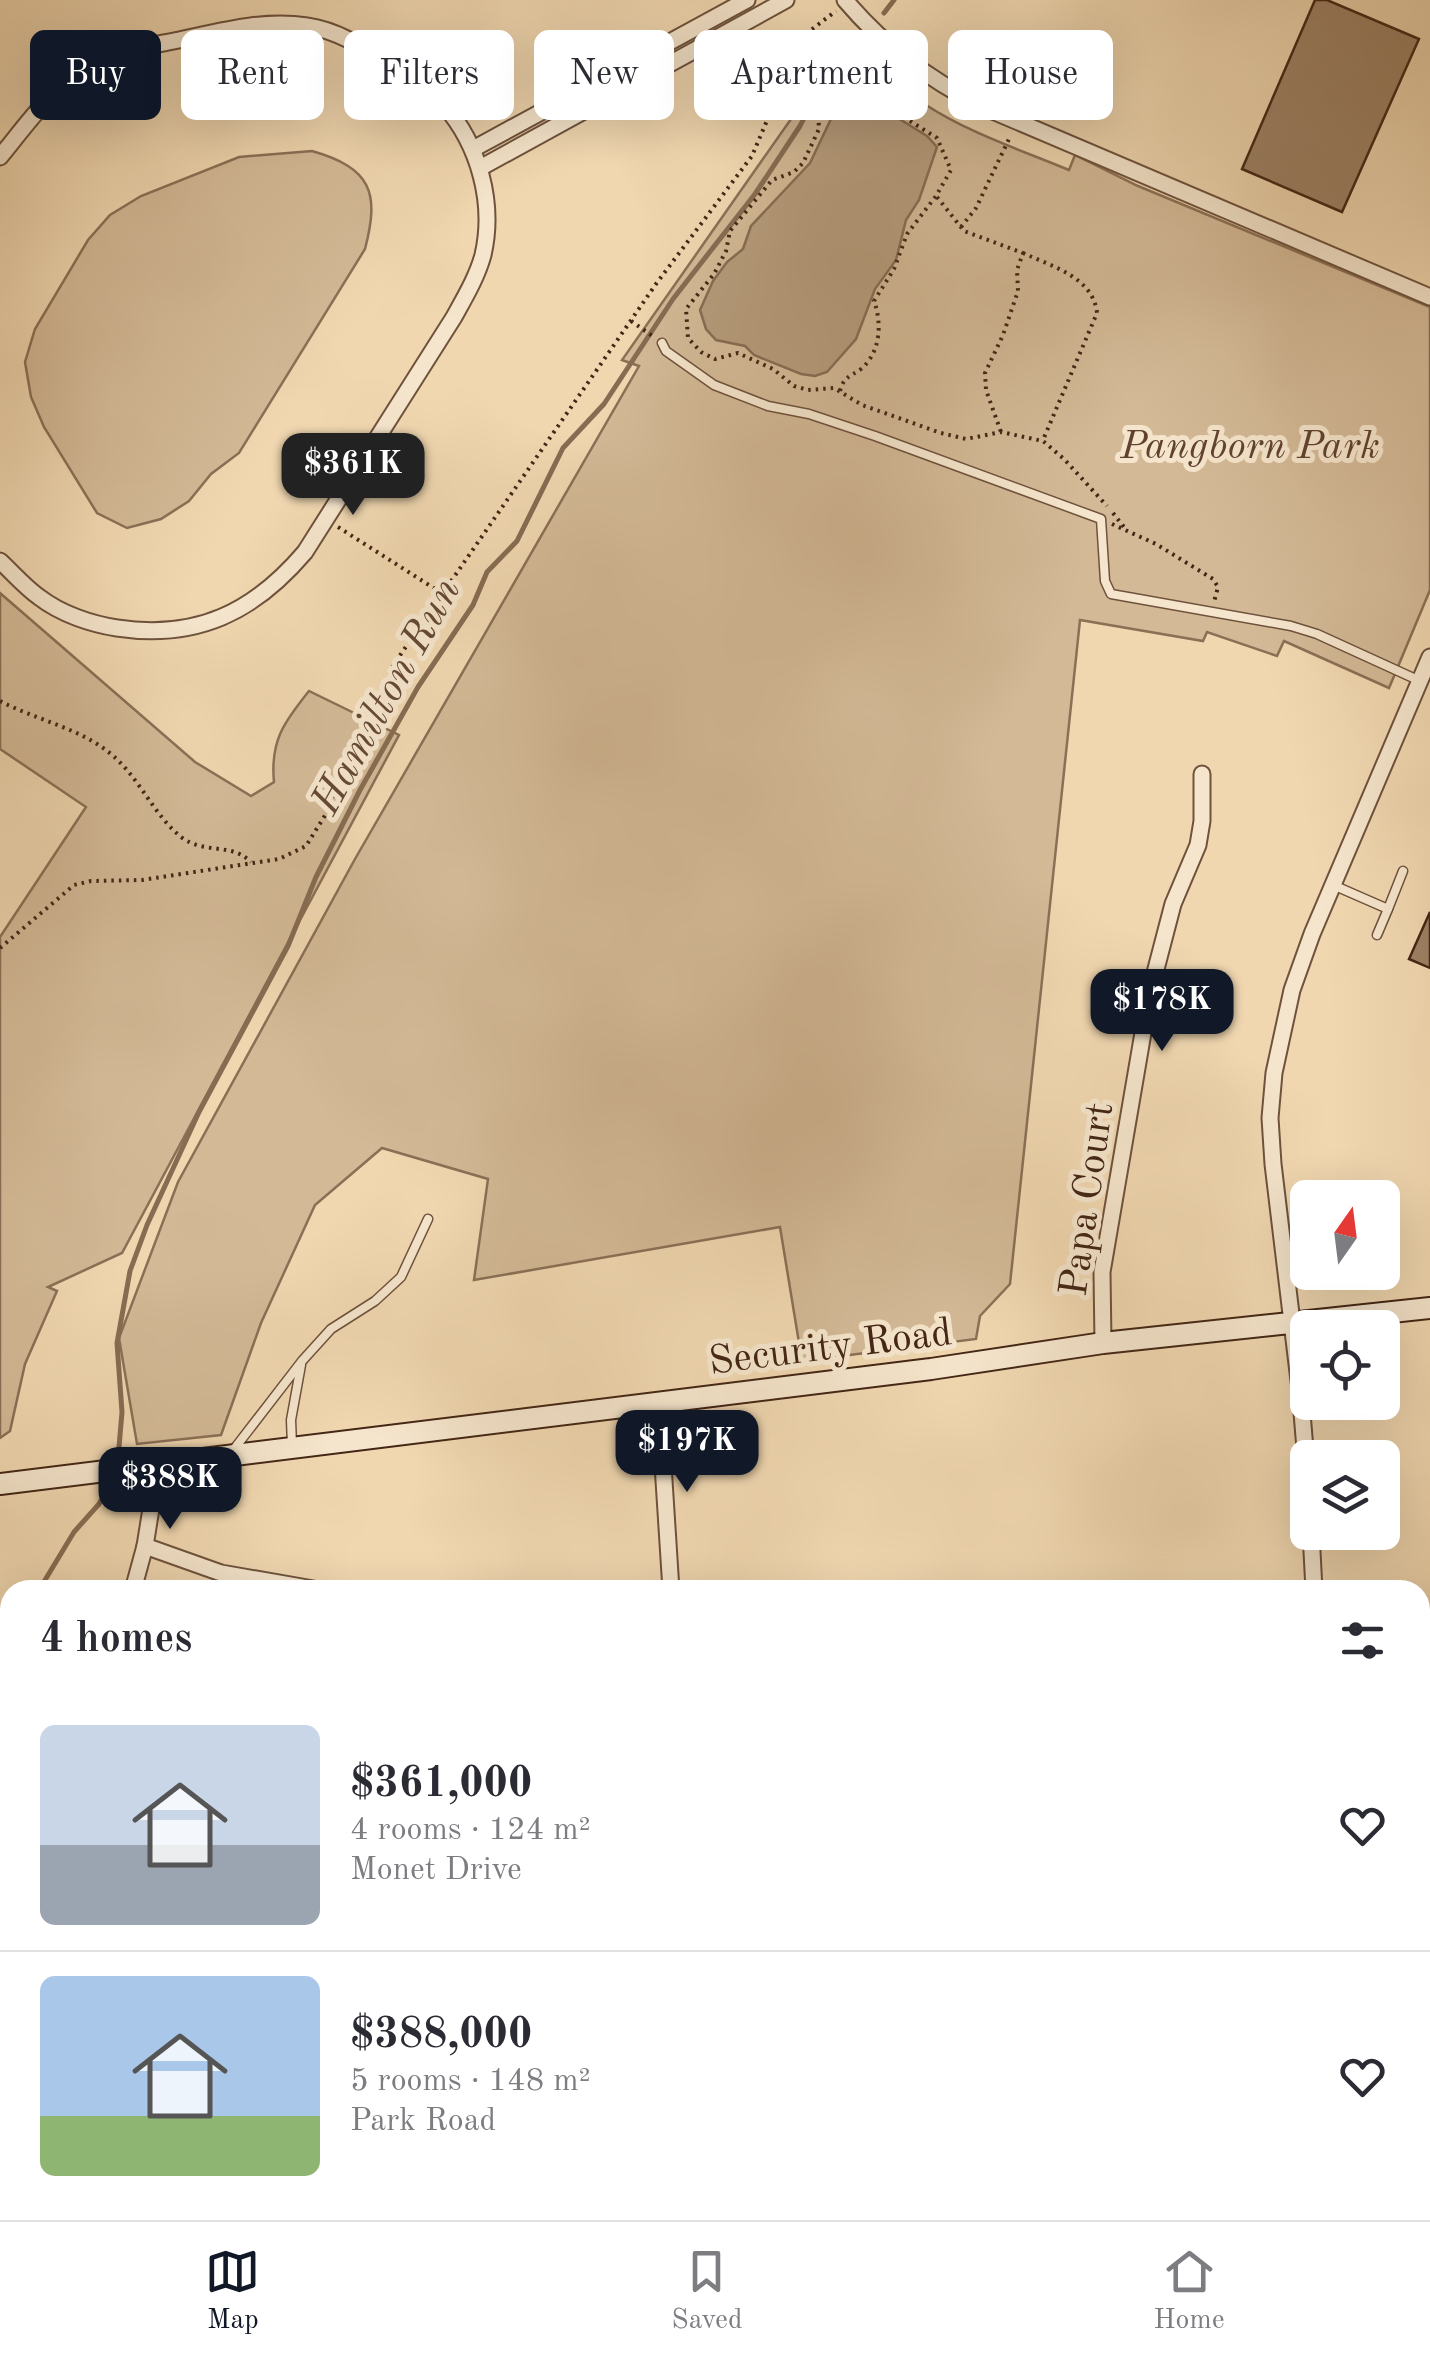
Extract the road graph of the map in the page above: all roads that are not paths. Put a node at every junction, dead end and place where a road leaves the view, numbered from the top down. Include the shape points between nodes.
1 (747, 0) edge
2 (786, 0) edge
3 (846, 1) edge
4 (473, 149) junction
5 (0, 157) edge
6 (480, 168) junction
7 (1430, 296) edge
8 (662, 343) road end
9 (0, 561) edge
10 (1430, 657) edge
11 (1420, 681) junction
12 (1202, 774) dead end
13 (1404, 870) dead end
14 (1333, 885) junction
15 (1388, 908) junction
16 (1377, 935) dead end
17 (428, 1218) dead end
18 (1430, 1308) edge
19 (1400, 1312) edge
20 (1290, 1316) edge
21 (1290, 1325) edge
22 (1103, 1344) junction
23 (302, 1361) junction
24 (659, 1402) junction
25 (292, 1448) junction
26 (229, 1456) junction
27 (158, 1464) junction
28 (0, 1484) edge
29 (145, 1546) junction
30 (1313, 1550) edge
31 (136, 1580) edge
32 (261, 1580) edge
33 (669, 1580) edge
34 (1314, 1580) edge

1 - 4 street
2 - 6 street
3 - 7 street via 904,60 941,86
4 - 5 street via 443,103 420,84 332,33 280,23 136,48 90,65 45,103
4 - 6 street
6 - 9 street via 486,221 473,282 326,520 284,576 259,597 232,614 170,632 104,626 41,599
8 - 11 lane via 714,385 1101,519 1104,581 1111,594 1268,620 1317,634
10 - 11 street
11 - 14 street
12 - 22 street, Papa Court via 1198,846 1173,904 1146,1011 1102,1272
13 - 15 lane
14 - 15 lane
14 - 20 street via 1292,990 1274,1073 1273,1164
15 - 16 lane
17 - 23 lane via 402,1277 331,1329
18 - 19 street, Security Road
21 - 22 street, Security Road
22 - 24 street, Security Road
23 - 25 lane
23 - 26 lane
24 - 25 street, Security Road
24 - 33 street
25 - 26 street, Security Road
26 - 27 street, Security Road
27 - 28 street, Security Road
27 - 29 street
29 - 31 street
29 - 32 street
30 - 34 street

